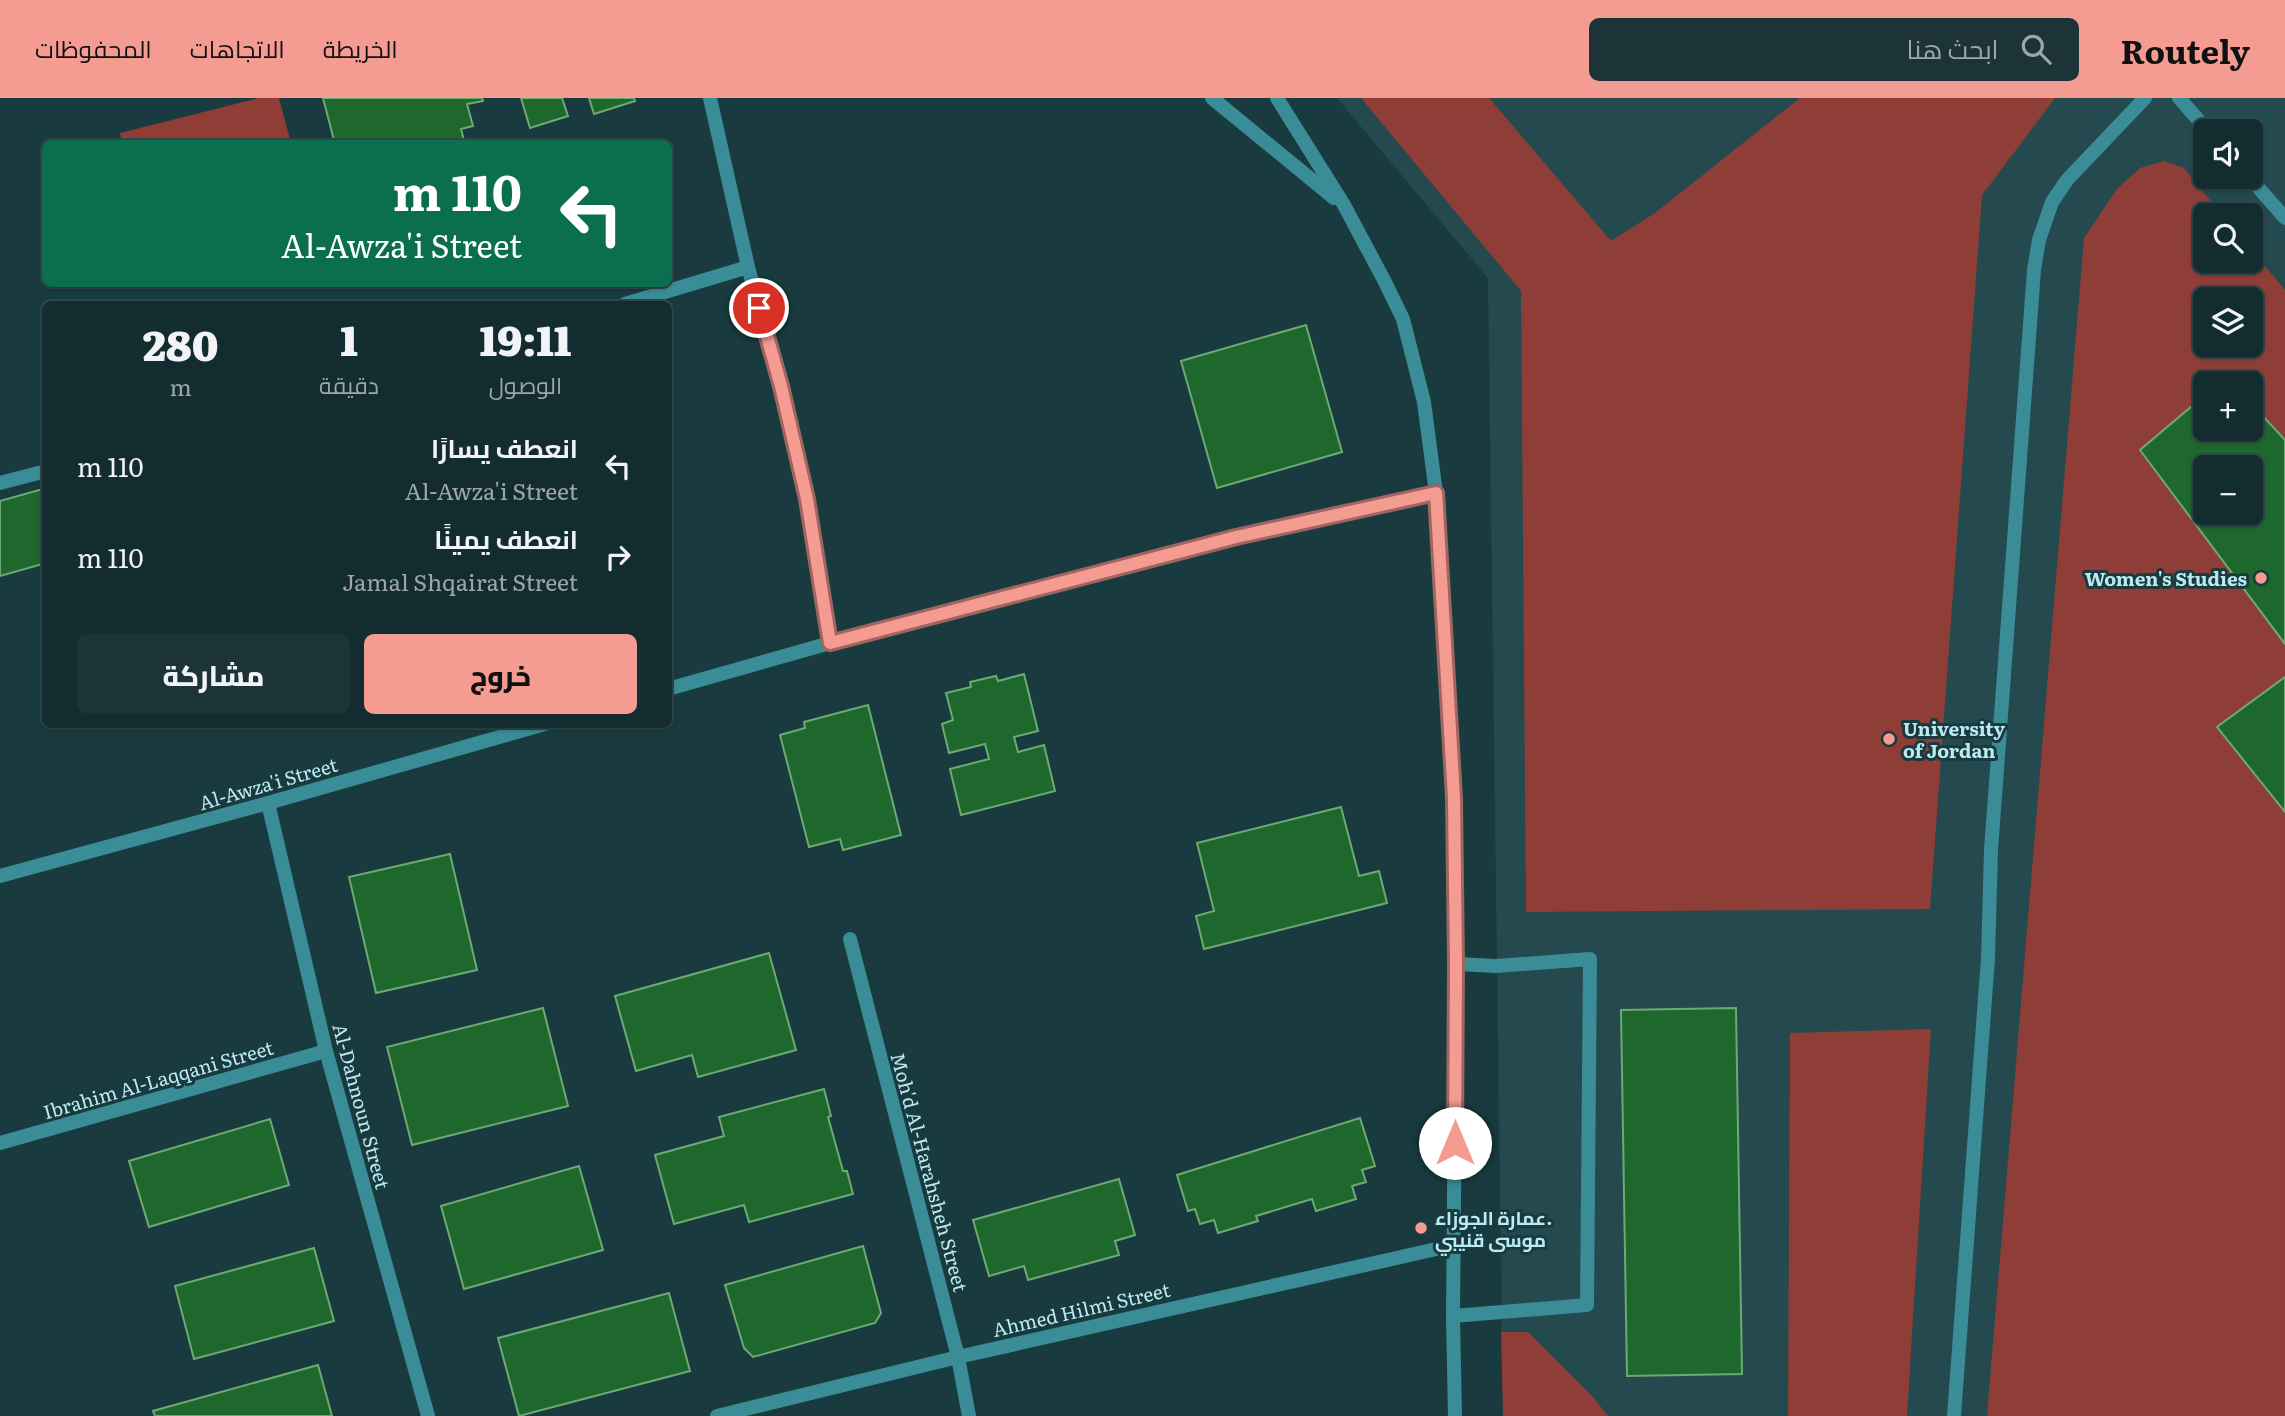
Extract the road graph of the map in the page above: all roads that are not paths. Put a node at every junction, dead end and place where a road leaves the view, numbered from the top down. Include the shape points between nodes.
1 (710, 98) edge
2 (1212, 98) edge
3 (1277, 98) edge
4 (2145, 98) edge
5 (2179, 98) edge
6 (2197, 119) edge
7 (2260, 189) edge
8 (1344, 205) junction
9 (2285, 218) edge
10 (748, 267) junction
11 (635, 301) edge
12 (42, 472) edge
13 (0, 483) edge
14 (1436, 493) junction
15 (830, 643) junction
16 (672, 688) edge
17 (531, 728) edge
18 (268, 803) junction
19 (0, 876) edge
20 (850, 939) dead end
21 (1456, 964) junction
22 (326, 1051) junction
23 (0, 1143) edge
24 (1454, 1245) junction
25 (1453, 1316) junction
26 (958, 1357) junction
27 (428, 1416) edge
28 (717, 1416) edge
29 (969, 1416) edge
30 (1455, 1416) edge
31 (1954, 1416) edge

1 - 10 street
2 - 8 street
3 - 8 street
4 - 31 street via 2052,202 2034,270
5 - 6 street
7 - 9 street
8 - 14 street via 1403,319 1424,402
10 - 11 street
10 - 15 street via 807,499
12 - 13 street
14 - 15 street via 1236,537
14 - 21 street via 1454,798
15 - 16 street
17 - 18 street, Al-Awza'i Street
18 - 19 street, Al-Awza'i Street
18 - 22 street, Al-Dahnoun Street
20 - 26 street, Moh'd Al-Harahsheh Street
21 - 24 street
21 - 25 street via 1590,959 1587,1305
22 - 23 street, Ibrahim Al-Laqqani Street
22 - 27 street, Al-Dahnoun Street
24 - 25 street
24 - 26 street, Ahmed Hilmi Street
25 - 30 street
26 - 28 street, Ahmed Hilmi Street
26 - 29 street, Moh'd Al-Harahsheh Street

